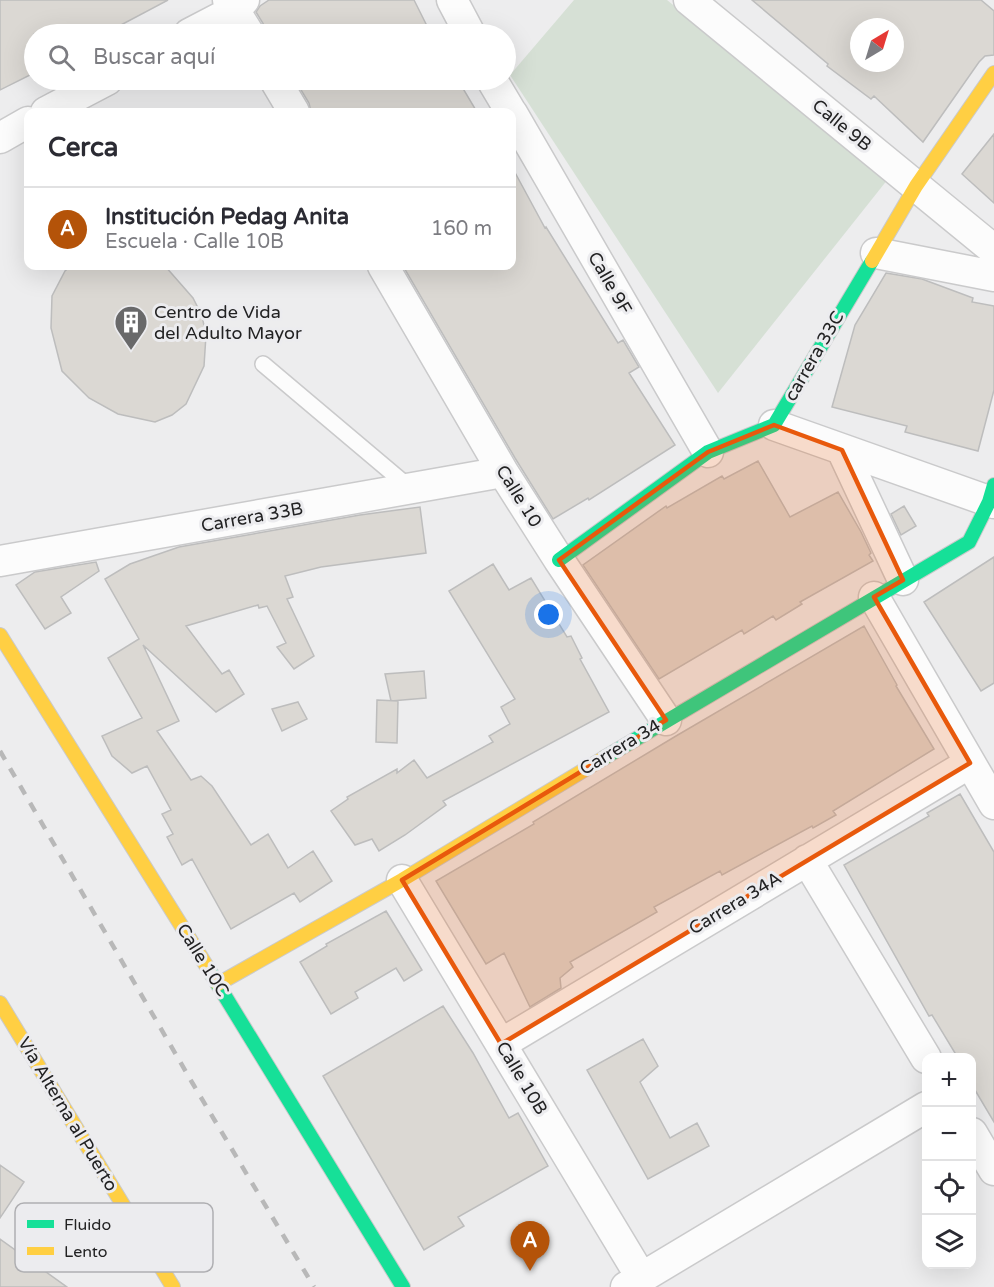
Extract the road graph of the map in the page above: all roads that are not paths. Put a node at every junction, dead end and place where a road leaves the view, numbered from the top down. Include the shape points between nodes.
1 (452, 0) edge
2 (690, 0) edge
3 (239, 11) edge
4 (211, 24) edge
5 (465, 24) edge
6 (994, 74) edge
7 (87, 90) edge
8 (281, 90) edge
9 (498, 90) edge
10 (54, 108) edge
11 (292, 108) edge
12 (508, 108) edge
13 (516, 122) edge
14 (24, 124) edge
15 (1, 136) edge
16 (916, 186) junction
17 (994, 250) edge
18 (876, 253) junction
19 (385, 270) edge
20 (994, 276) edge
21 (263, 364) dead end
22 (774, 425) junction
23 (842, 450) junction
24 (708, 453) junction
25 (503, 472) junction
26 (411, 489) junction
27 (992, 497) edge
28 (559, 560) junction
29 (0, 561) edge
30 (903, 580) junction
31 (874, 597) junction
32 (0, 635) edge
33 (666, 720) junction
34 (970, 763) junction
35 (994, 804) edge
36 (807, 860) junction
37 (402, 880) junction
38 (218, 984) junction
39 (0, 1003) edge
40 (501, 1044) junction
41 (924, 1053) edge
42 (922, 1110) edge
43 (976, 1140) edge
44 (994, 1170) edge
45 (122, 1203) edge
46 (164, 1272) edge
47 (165, 1272) edge
48 (634, 1282) edge
49 (171, 1287) edge
50 (180, 1287) edge
51 (403, 1287) edge

1 - 5 street
2 - 16 street, Calle 9B
3 - 4 street
6 - 16 street, carrera 33C
7 - 10 street
8 - 11 street
9 - 12 street, Calle 9F
13 - 24 street, Calle 9F
14 - 15 street
16 - 17 street, Calle 9B
16 - 18 street, carrera 33C
18 - 20 street
18 - 22 street, carrera 33C
19 - 25 street, Calle 10
21 - 26 lane
22 - 23 street
22 - 24 street
23 - 27 street
23 - 30 street
24 - 28 street
25 - 26 street, Carrera 33B
25 - 28 street, Calle 10
26 - 29 street, Carrera 33B
27 - 30 street, Carrera 34 via 969,542
28 - 33 street, Calle 10
30 - 31 street, Carrera 34
31 - 33 street, Carrera 34
31 - 34 street
32 - 38 street, Calle 10C
33 - 37 street, Carrera 34
34 - 35 street
34 - 36 street, Carrera 34A
36 - 40 street, Carrera 34A
36 - 41 street
37 - 38 street, Carrera 34
37 - 40 street, Calle 10B
38 - 51 street, Calle 10C
39 - 45 street, Vía Alterna al Puerto
40 - 48 street, Calle 10B
42 - 48 street
43 - 44 street
46 - 49 street, Vía Alterna al Puerto
47 - 50 street

